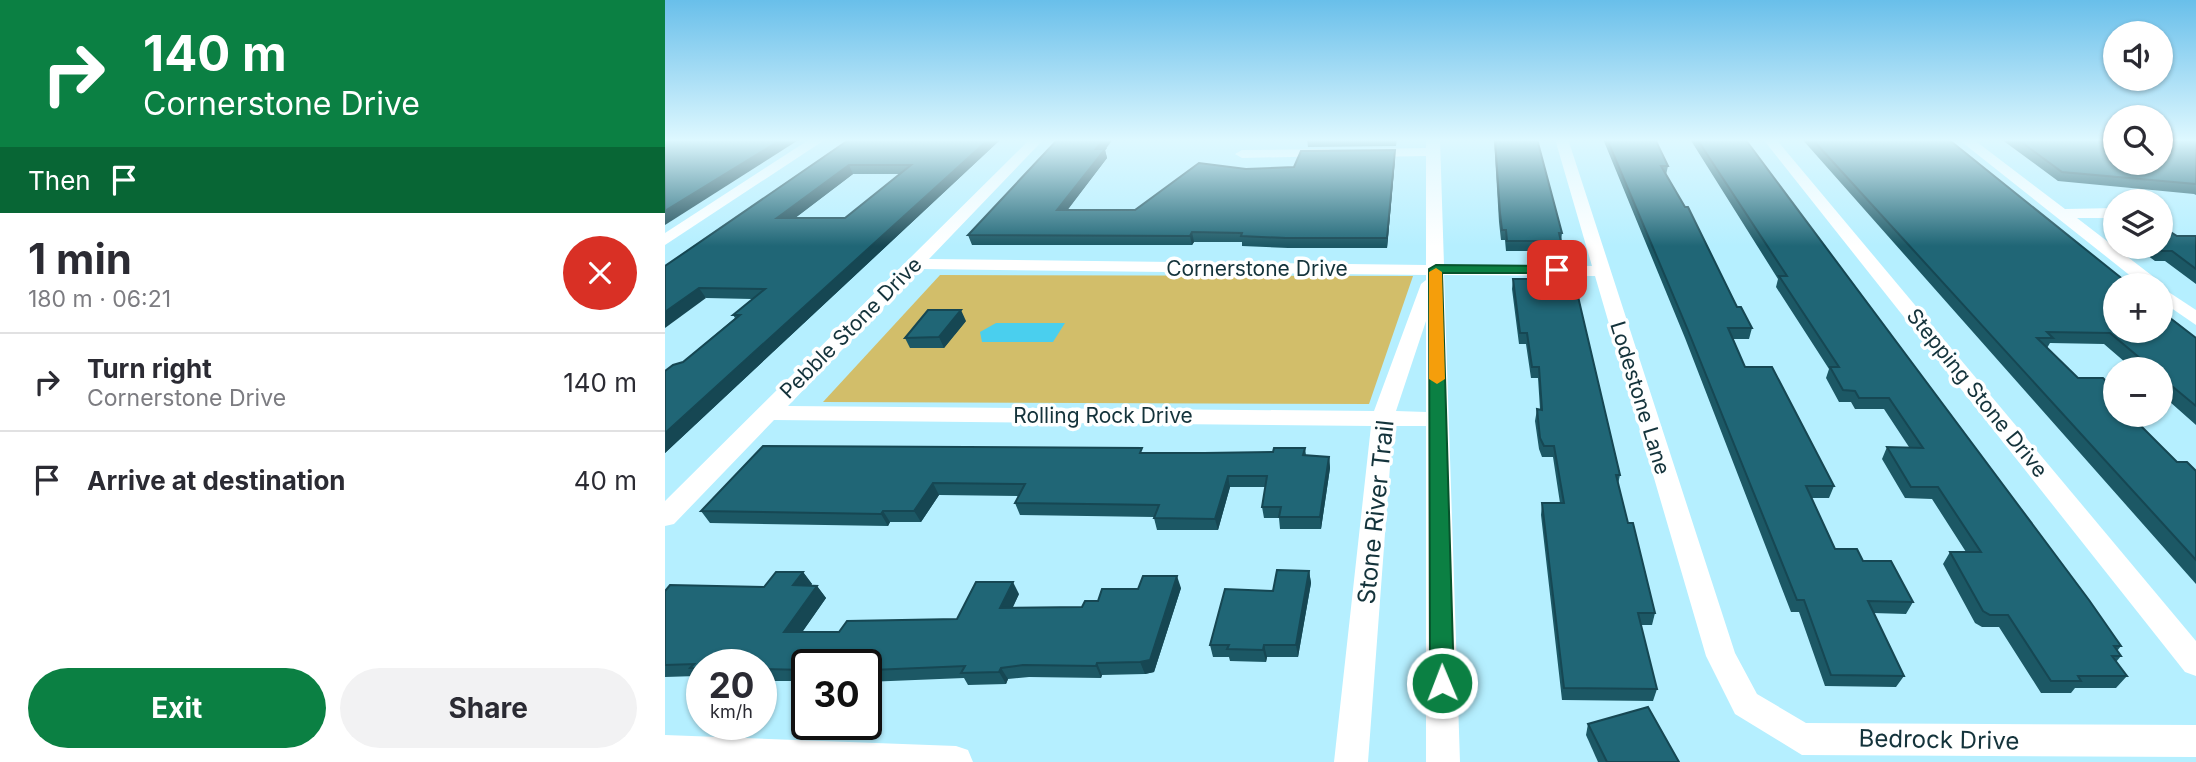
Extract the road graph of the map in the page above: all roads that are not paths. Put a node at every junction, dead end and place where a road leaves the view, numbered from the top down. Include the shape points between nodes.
1 (765, 175) edge
2 (1003, 175) edge
3 (1434, 175) edge
4 (1572, 175) edge
5 (1798, 175) edge
6 (2010, 175) edge
7 (2103, 213) edge
8 (2061, 214) junction
9 (665, 240) edge
10 (915, 264) junction
11 (1436, 269) junction
12 (1600, 271) junction
13 (2137, 273) edge
14 (2173, 301) edge
15 (2196, 319) edge
16 (768, 413) junction
17 (1383, 418) junction
18 (1438, 419) junction
19 (665, 517) edge
20 (2190, 655) edge
21 (1721, 656) joint
22 (2196, 741) edge
23 (665, 751) edge
24 (956, 762) edge
25 (1351, 762) edge
26 (1443, 762) edge

1 - 9 street
2 - 10 street, Pebble Stone Drive
3 - 11 street, Stone River Trail
4 - 12 street, Lodestone Lane
5 - 20 street, Stepping Stone Drive
6 - 8 street
7 - 8 street
8 - 13 street
10 - 11 street, Cornerstone Drive
10 - 16 street, Pebble Stone Drive
11 - 12 street, Cornerstone Drive
11 - 17 street, Stone River Trail
11 - 18 street, Stone River Trail
12 - 21 street, Lodestone Lane
14 - 15 street
16 - 17 street, Rolling Rock Drive
16 - 19 street, Pebble Stone Drive
17 - 18 street, Rolling Rock Drive
17 - 25 street, Stone River Trail
18 - 26 street, Stone River Trail
21 - 22 street, Bedrock Drive via 1746,704 1802,739
23 - 24 street

